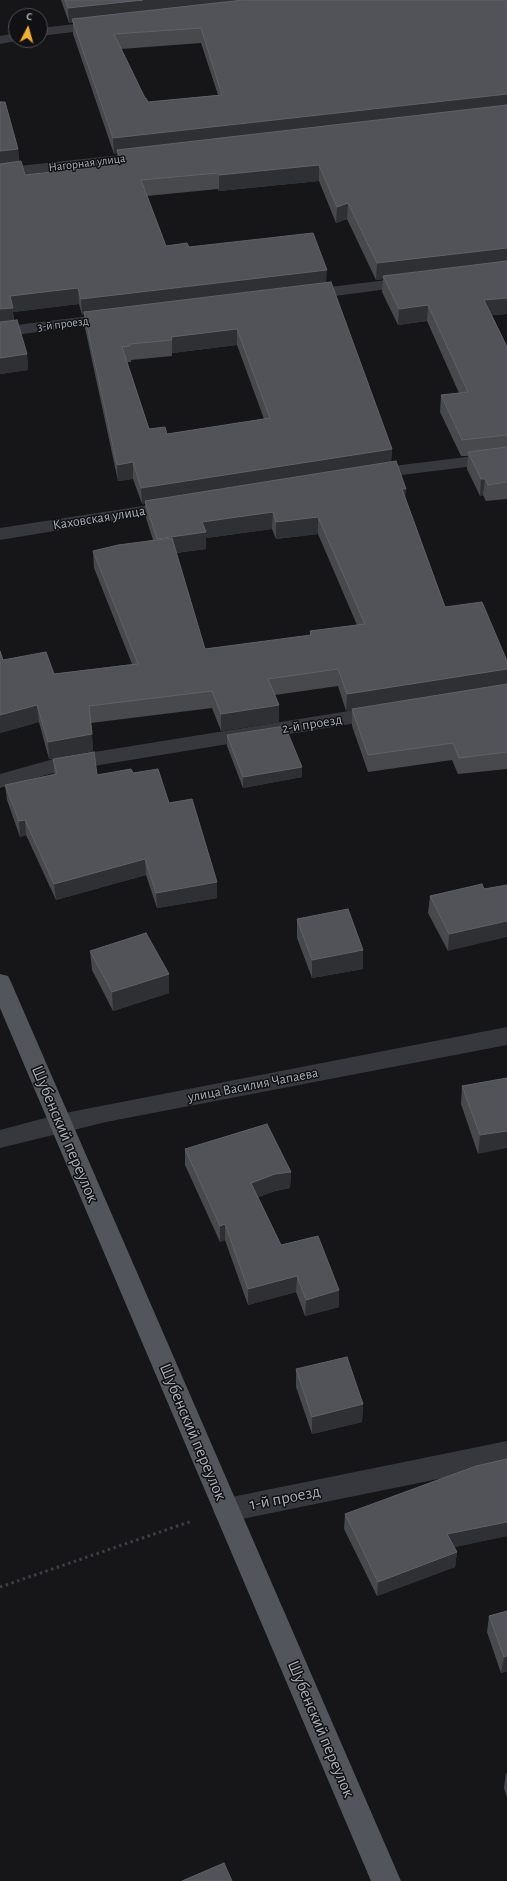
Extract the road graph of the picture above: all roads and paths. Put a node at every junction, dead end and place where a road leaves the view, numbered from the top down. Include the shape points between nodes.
1 (118, 23) edge
2 (48, 31) edge
3 (158, 155) edge
4 (0, 174) edge
5 (429, 280) edge
6 (288, 297) edge
7 (131, 316) edge
8 (0, 332) edge
9 (507, 457) edge
10 (350, 478) edge
11 (192, 503) edge
12 (0, 534) edge
13 (397, 710) edge
14 (0, 781) edge
15 (0, 982) edge
16 (507, 1036) edge
17 (60, 1123) junction
18 (0, 1139) edge
19 (507, 1453) edge
20 (227, 1510) junction
21 (0, 1588) edge
22 (386, 1881) edge

1 - 2 street
3 - 4 street, Нагорная улица
5 - 6 street
7 - 8 street, 3-й проезд
9 - 10 street
11 - 12 street, Каховская улица
13 - 14 street, 2-й проезд via 57,765
15 - 17 main road, Шубенский переулок
16 - 17 street, улица Василия Чапаева
17 - 18 street, улица Василия Чапаева
17 - 20 main road, Шубенский переулок
19 - 20 street, 1-й проезд
20 - 21 path
20 - 22 main road, Шубенский переулок

